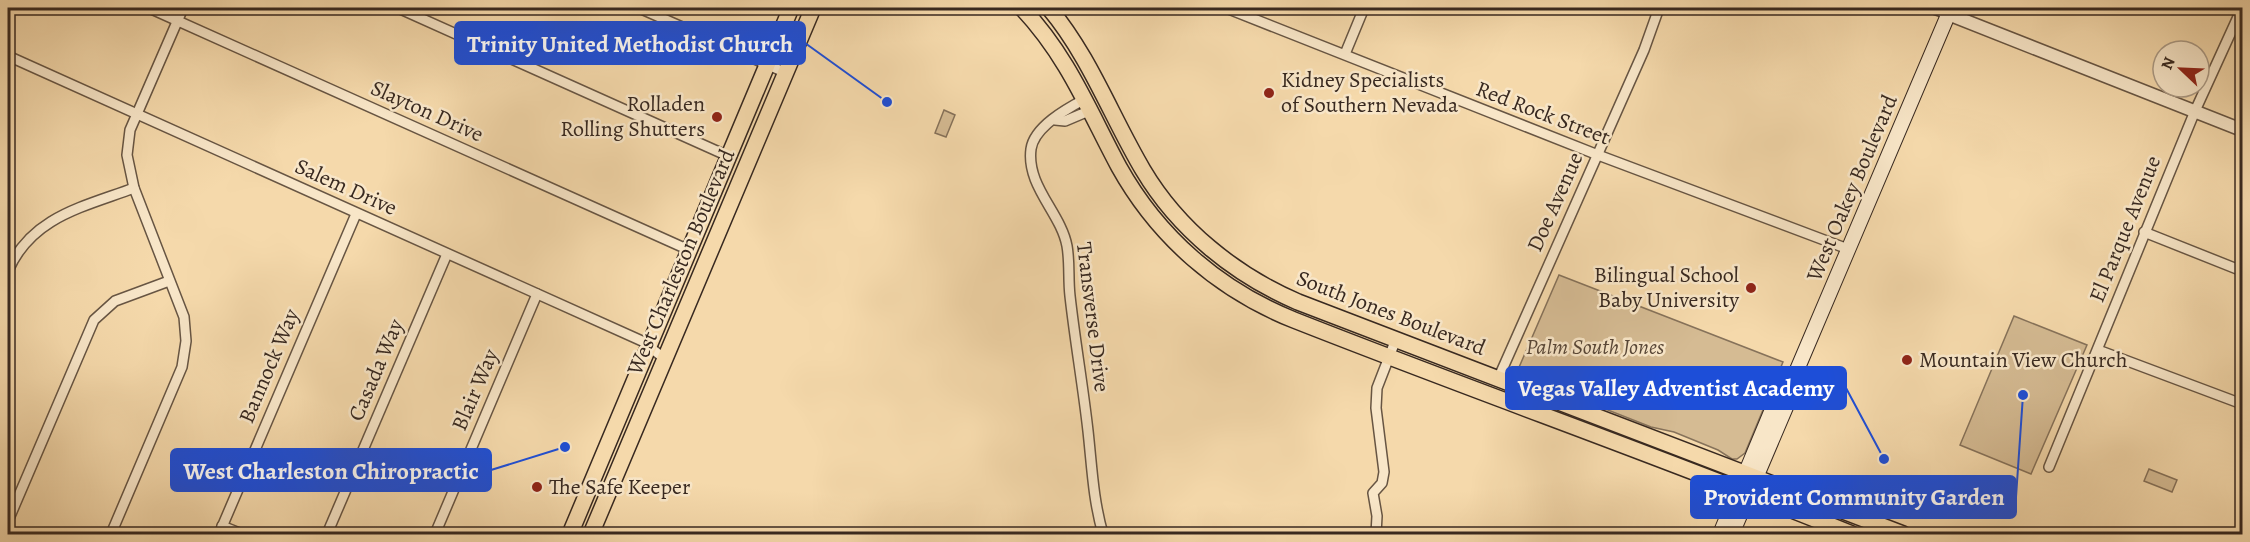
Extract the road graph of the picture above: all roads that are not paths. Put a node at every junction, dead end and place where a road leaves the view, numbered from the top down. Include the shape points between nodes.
1 (149, 8) edge
2 (183, 8) edge
3 (398, 8) edge
4 (639, 8) edge
5 (790, 8) edge
6 (813, 8) edge
7 (1022, 8) edge
8 (1049, 8) edge
9 (1226, 8) edge
10 (1364, 8) edge
11 (1659, 8) edge
12 (1931, 8) edge
13 (2242, 8) edge
14 (1950, 11) edge
15 (177, 20) junction
16 (1345, 54) junction
17 (8, 56) edge
18 (767, 64) junction
19 (784, 72) junction
20 (1078, 84) junction
21 (1105, 95) junction
22 (1088, 104) junction
23 (2195, 111) junction
24 (1114, 113) junction
25 (137, 114) junction
26 (740, 129) junction
27 (2242, 130) edge
28 (1598, 155) junction
29 (728, 156) junction
30 (740, 181) junction
31 (134, 188) junction
32 (356, 214) junction
33 (2144, 232) junction
34 (1848, 249) junction
35 (689, 250) junction
36 (447, 254) junction
37 (8, 271) edge
38 (2242, 271) edge
39 (1244, 273) junction
40 (169, 281) junction
41 (1232, 289) junction
42 (537, 294) junction
43 (1396, 339) junction
44 (649, 345) junction
45 (2098, 350) junction
46 (1388, 357) junction
47 (665, 359) junction
48 (1498, 379) junction
49 (2242, 404) edge
50 (2049, 467) dead end
51 (1751, 476) junction
52 (1744, 491) junction
53 (8, 521) edge
54 (220, 530) edge
55 (111, 534) edge
56 (242, 534) edge
57 (327, 534) edge
58 (435, 534) edge
59 (570, 534) edge
60 (591, 534) edge
61 (1103, 534) edge
62 (1377, 534) edge
63 (1720, 534) edge
64 (1732, 534) edge
65 (1852, 534) edge
66 (1903, 534) edge

1 - 15 street, Slayton Drive
2 - 15 street
3 - 29 street
4 - 18 street
5 - 18 main road, West Charleston Boulevard
6 - 19 main road, West Charleston Boulevard
7 - 20 main road, South Jones Boulevard via 1057,50
8 - 21 main road, South Jones Boulevard via 1073,38
9 - 16 street, Red Rock Street
10 - 16 street
11 - 28 street, Doe Avenue
12 - 14 street
13 - 23 street, El Parque Avenue
14 - 23 street
14 - 34 main road, West Oakey Boulevard
15 - 25 street
15 - 35 street, Slayton Drive
16 - 28 street, Red Rock Street
17 - 25 street, Salem Drive
18 - 19 street
18 - 26 main road, West Charleston Boulevard
19 - 30 main road, West Charleston Boulevard
20 - 21 main road
20 - 22 main road, South Jones Boulevard
21 - 24 main road, South Jones Boulevard
22 - 24 main road via 1093,101
22 - 41 main road, South Jones Boulevard via 1120,169 1159,225 1194,260
22 - 61 street, Transverse Drive via 1061,111 1042,128 1035,137 1030,158 1035,177 1066,240 1094,498
23 - 27 street
23 - 33 street, El Parque Avenue
24 - 39 main road, South Jones Boulevard via 1144,171 1164,199 1202,241
25 - 31 street via 130,130 127,155
25 - 32 street, Salem Drive
26 - 29 main road, West Charleston Boulevard
26 - 30 main road via 735,164
28 - 34 street, Red Rock Street
28 - 48 street, Doe Avenue
29 - 35 main road, West Charleston Boulevard
30 - 47 main road, West Charleston Boulevard
31 - 37 street via 49,222 23,244
31 - 40 street
32 - 36 street, Salem Drive
32 - 54 street, Bannock Way
33 - 38 street
33 - 45 street, El Parque Avenue
34 - 51 main road, West Oakey Boulevard via 1791,384 1792,393
35 - 44 main road, West Charleston Boulevard
36 - 42 street, Salem Drive
36 - 57 street, Casada Way
39 - 41 main road
39 - 43 main road, South Jones Boulevard via 1283,296
40 - 53 street via 115,301 94,320
40 - 55 street via 184,317 182,367
41 - 46 main road, South Jones Boulevard via 1277,314
42 - 44 street, Salem Drive
42 - 58 street, Blair Way
43 - 46 street
43 - 48 main road, South Jones Boulevard
44 - 47 street, Salem Drive
44 - 59 main road, West Charleston Boulevard
45 - 49 street
45 - 50 street, El Parque Avenue
46 - 52 main road, South Jones Boulevard
46 - 62 street via 1376,398 1384,472 1374,493
47 - 60 main road, West Charleston Boulevard
48 - 51 main road, South Jones Boulevard
51 - 52 main road, West Oakey Boulevard
51 - 66 main road, South Jones Boulevard
52 - 63 main road, West Oakey Boulevard
52 - 64 main road, West Oakey Boulevard
52 - 65 main road, South Jones Boulevard
54 - 56 street

